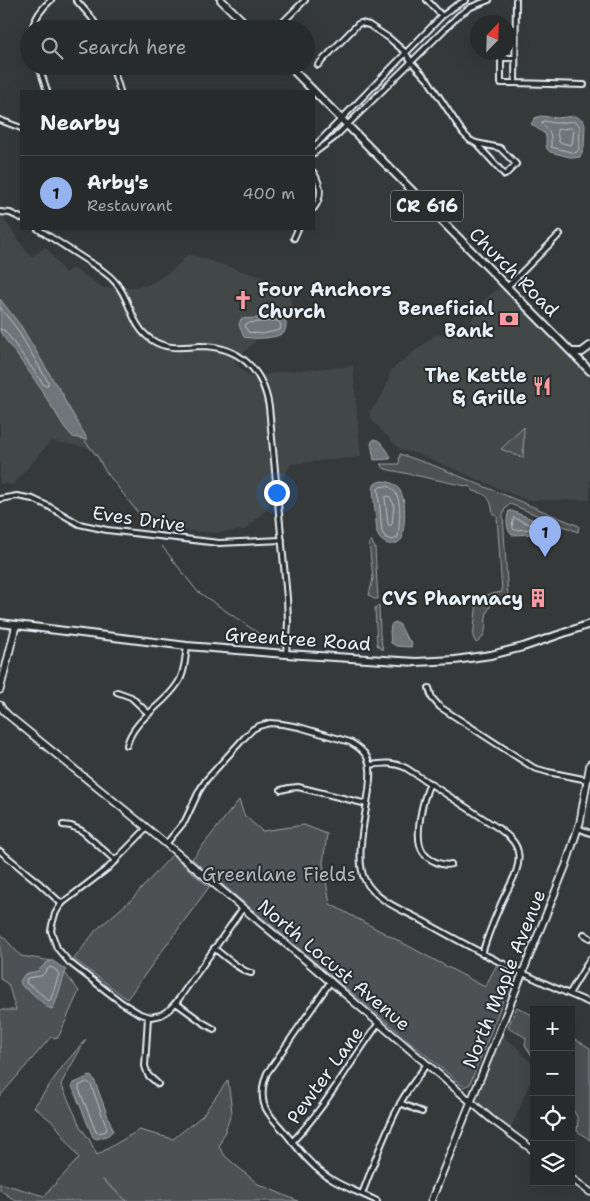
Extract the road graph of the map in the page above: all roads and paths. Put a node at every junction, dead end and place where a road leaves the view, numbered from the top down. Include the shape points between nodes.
1 (51, 0) edge
2 (76, 0) edge
3 (221, 0) edge
4 (305, 0) edge
5 (427, 0) edge
6 (466, 0) edge
7 (488, 0) edge
8 (516, 0) edge
9 (442, 16) junction
10 (35, 20) edge
11 (93, 20) edge
12 (242, 20) edge
13 (285, 20) edge
14 (406, 53) junction
15 (515, 58) joint
16 (502, 60) edge
17 (411, 62) junction
18 (318, 65) dead end
19 (42, 75) edge
20 (115, 75) edge
21 (298, 75) edge
22 (516, 83) junction
23 (584, 84) dead end
24 (47, 90) edge
25 (120, 90) edge
26 (313, 90) edge
27 (315, 92) edge
28 (341, 119) junction
29 (0, 120) edge
30 (347, 124) junction
31 (20, 128) edge
32 (476, 143) junction
33 (315, 146) edge
34 (315, 152) edge
35 (315, 175) edge
36 (315, 207) edge
37 (0, 212) edge
38 (20, 218) edge
39 (40, 230) edge
40 (298, 230) edge
41 (560, 234) dead end
42 (294, 238) dead end
43 (507, 287) junction
44 (590, 346) edge
45 (572, 352) junction
46 (590, 371) edge
47 (0, 499) edge
48 (282, 540) junction
49 (0, 623) edge
50 (590, 624) edge
51 (16, 625) junction
52 (187, 646) junction
53 (286, 654) junction
54 (429, 688) dead end
55 (0, 690) edge
56 (117, 692) dead end
57 (0, 705) edge
58 (148, 714) junction
59 (127, 745) dead end
60 (590, 764) edge
61 (370, 765) junction
62 (588, 780) junction
63 (430, 783) junction
64 (281, 790) dead end
65 (367, 804) junction
66 (63, 825) dead end
67 (147, 828) junction
68 (578, 828) junction
69 (590, 833) edge
70 (166, 844) junction
71 (0, 851) edge
72 (116, 861) junction
73 (451, 864) dead end
74 (62, 904) junction
75 (243, 908) junction
76 (584, 934) dead end
77 (590, 938) edge
78 (214, 948) junction
79 (482, 954) junction
80 (590, 959) edge
81 (251, 973) dead end
82 (522, 973) junction
83 (331, 981) junction
84 (569, 994) junction
85 (176, 1003) junction
86 (590, 1003) edge
87 (148, 1017) junction
88 (380, 1023) junction
89 (214, 1029) dead end
90 (427, 1064) junction
91 (158, 1084) dead end
92 (471, 1102) junction
93 (400, 1103) junction
94 (422, 1112) dead end
95 (292, 1142) junction
96 (530, 1148) edge
97 (575, 1181) edge
98 (590, 1192) edge
99 (362, 1194) junction
100 (376, 1201) edge
101 (431, 1201) edge

1 - 10 street
2 - 11 street
3 - 12 main road
4 - 13 street
5 - 9 street
6 - 9 street
7 - 17 street via 459,15
8 - 15 street
9 - 14 street
14 - 17 street
14 - 18 street via 389,38 361,23
14 - 28 street
15 - 22 street
16 - 22 street via 500,83
17 - 30 street
17 - 32 street via 428,80 463,133
19 - 24 street
20 - 25 street
21 - 26 main road, Church Road / CR 616
22 - 23 street
27 - 28 main road, Church Road / CR 616
28 - 30 main road, Church Road / CR 616
28 - 33 street
29 - 31 street
30 - 34 street
30 - 43 main road, Church Road / CR 616
32 - 32 street via 504,175 516,164 500,148
35 - 36 street via 320,194
37 - 38 street
39 - 48 street via 116,282 137,324 152,340 174,347 223,348 238,355 257,373 270,407
40 - 42 street
41 - 43 street
43 - 45 main road, Church Road / CR 616
44 - 45 main road via 582,352
45 - 46 main road, Church Road / CR 616
47 - 48 street, Eves Drive via 17,496 33,499 79,524 107,530 226,543
48 - 53 street via 288,615
49 - 51 main road, Greentree Road
50 - 53 main road, Greentree Road via 479,658 407,662
51 - 52 main road, Greentree Road
51 - 55 street
52 - 53 main road, Greentree Road
52 - 58 street via 178,684
54 - 62 street via 440,707 534,768
56 - 58 street via 131,697
57 - 67 street, North Locust Avenue via 9,716
58 - 59 street via 134,729
60 - 62 street, North Maple Avenue
61 - 63 street via 401,765
61 - 65 street
61 - 70 street via 361,749 344,740 282,724 259,726 206,780 186,821
62 - 68 street, North Maple Avenue
63 - 73 street via 420,826 421,848 430,859
63 - 79 street via 498,828 517,848 516,868
64 - 65 street via 298,787
65 - 79 street via 360,863 370,888 390,904
66 - 72 street via 82,831
67 - 70 street, North Locust Avenue
67 - 72 street
68 - 69 street
68 - 82 street, North Maple Avenue
70 - 75 street, North Locust Avenue
71 - 74 street
72 - 74 street
74 - 87 street via 55,914 51,931 61,953 122,1003
75 - 78 street
75 - 83 street, North Locust Avenue
76 - 77 street
78 - 81 street
78 - 85 street
79 - 82 street
80 - 84 street
82 - 84 street
82 - 92 street, North Maple Avenue
83 - 88 street, North Locust Avenue
83 - 95 street via 267,1073 263,1085 267,1109
84 - 86 street
85 - 87 street via 161,1015
85 - 89 street
87 - 91 street via 144,1066
88 - 90 street, North Locust Avenue
88 - 95 street, Pewter Lane via 317,1114
90 - 92 street, North Locust Avenue
90 - 93 street
92 - 96 street, North Locust Avenue
92 - 101 street, North Maple Avenue
93 - 94 street
93 - 99 street
95 - 99 street via 325,1175
97 - 98 street
99 - 100 street

